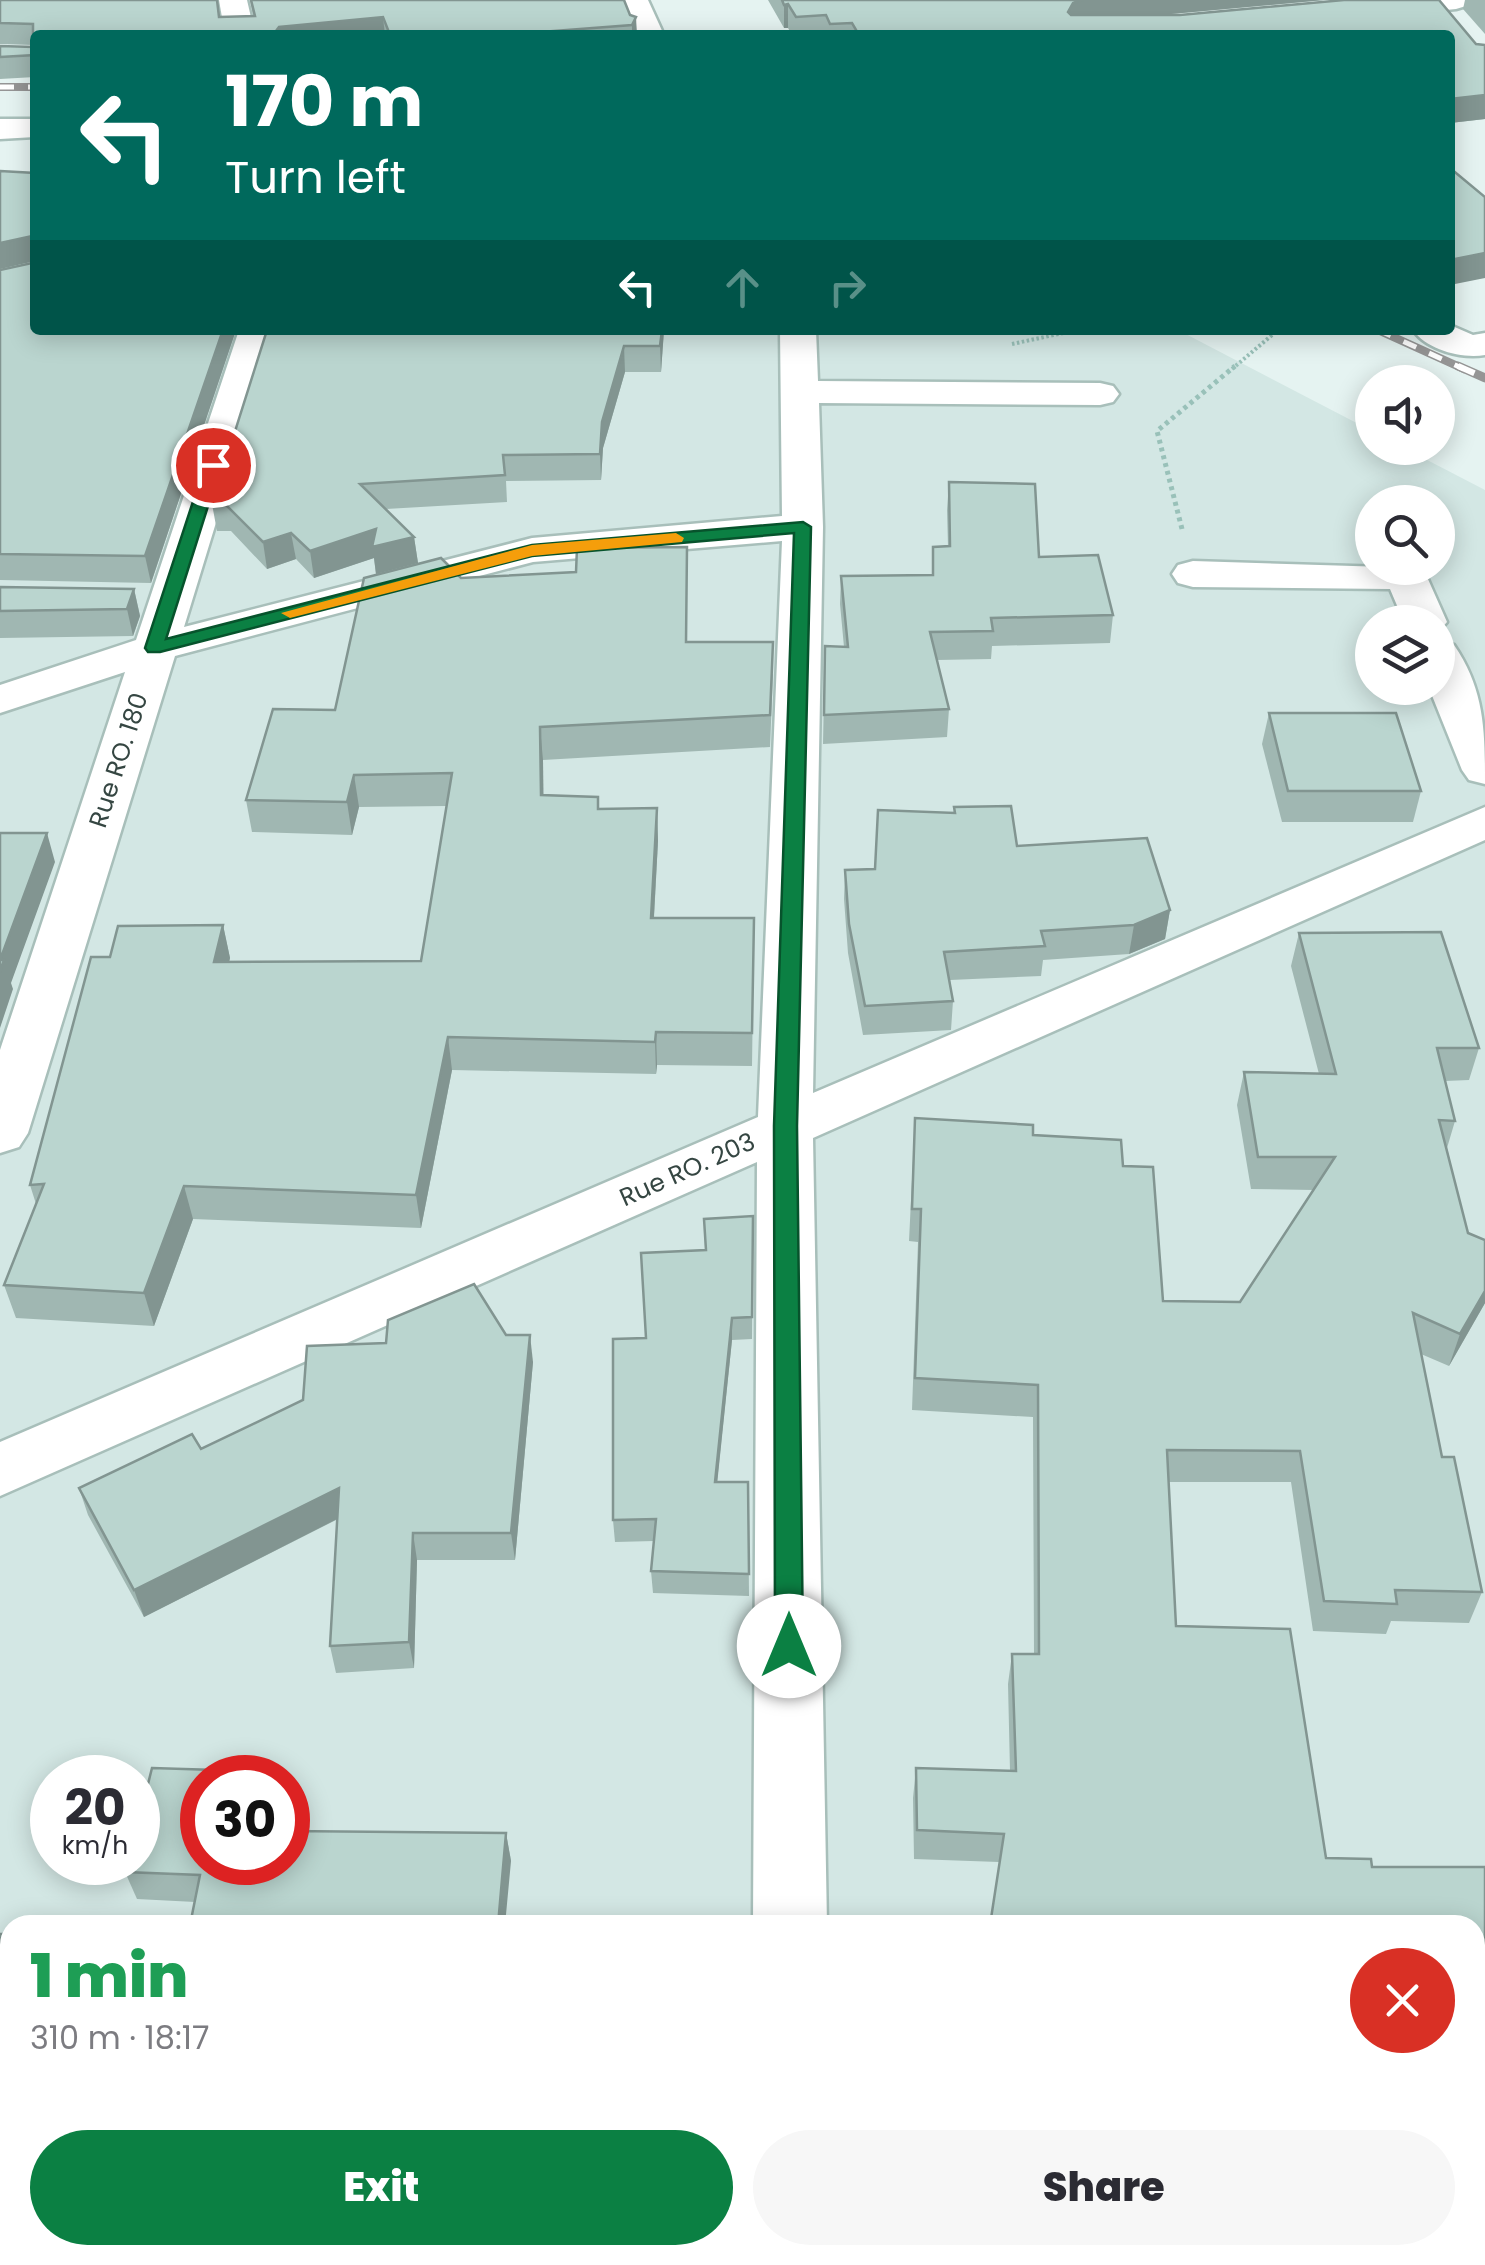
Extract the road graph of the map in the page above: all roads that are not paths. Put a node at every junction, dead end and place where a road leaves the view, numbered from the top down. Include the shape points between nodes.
1 (233, 0) edge
2 (634, 0) edge
3 (1443, 1) edge
4 (1343, 11) edge
5 (239, 30) edge
6 (647, 30) edge
7 (1461, 30) edge
8 (30, 128) edge
9 (0, 129) edge
10 (256, 335) edge
11 (798, 335) edge
12 (1442, 335) edge
13 (1485, 344) edge
14 (798, 392) junction
15 (1100, 394) dead end
16 (803, 527) junction
17 (1193, 574) road end
18 (1418, 605) edge
19 (154, 648) junction
20 (1455, 696) edge
21 (0, 700) edge
22 (1485, 770) edge
23 (1485, 822) edge
24 (786, 1126) junction
25 (0, 1133) edge
26 (0, 1470) edge
27 (790, 1915) edge

1 - 5 street
2 - 6 street
3 - 4 street
3 - 7 street
8 - 9 street
10 - 19 street, Rue RO. 180 via 150,600
11 - 14 street
12 - 13 street via 1469,348
14 - 15 street
14 - 16 street
16 - 19 street via 532,550
16 - 24 street
17 - 18 street via 1406,578
19 - 21 street
19 - 25 street, Rue RO. 180
20 - 22 street
23 - 24 street, Rue RO. 203
24 - 26 street, Rue RO. 203
24 - 27 street

